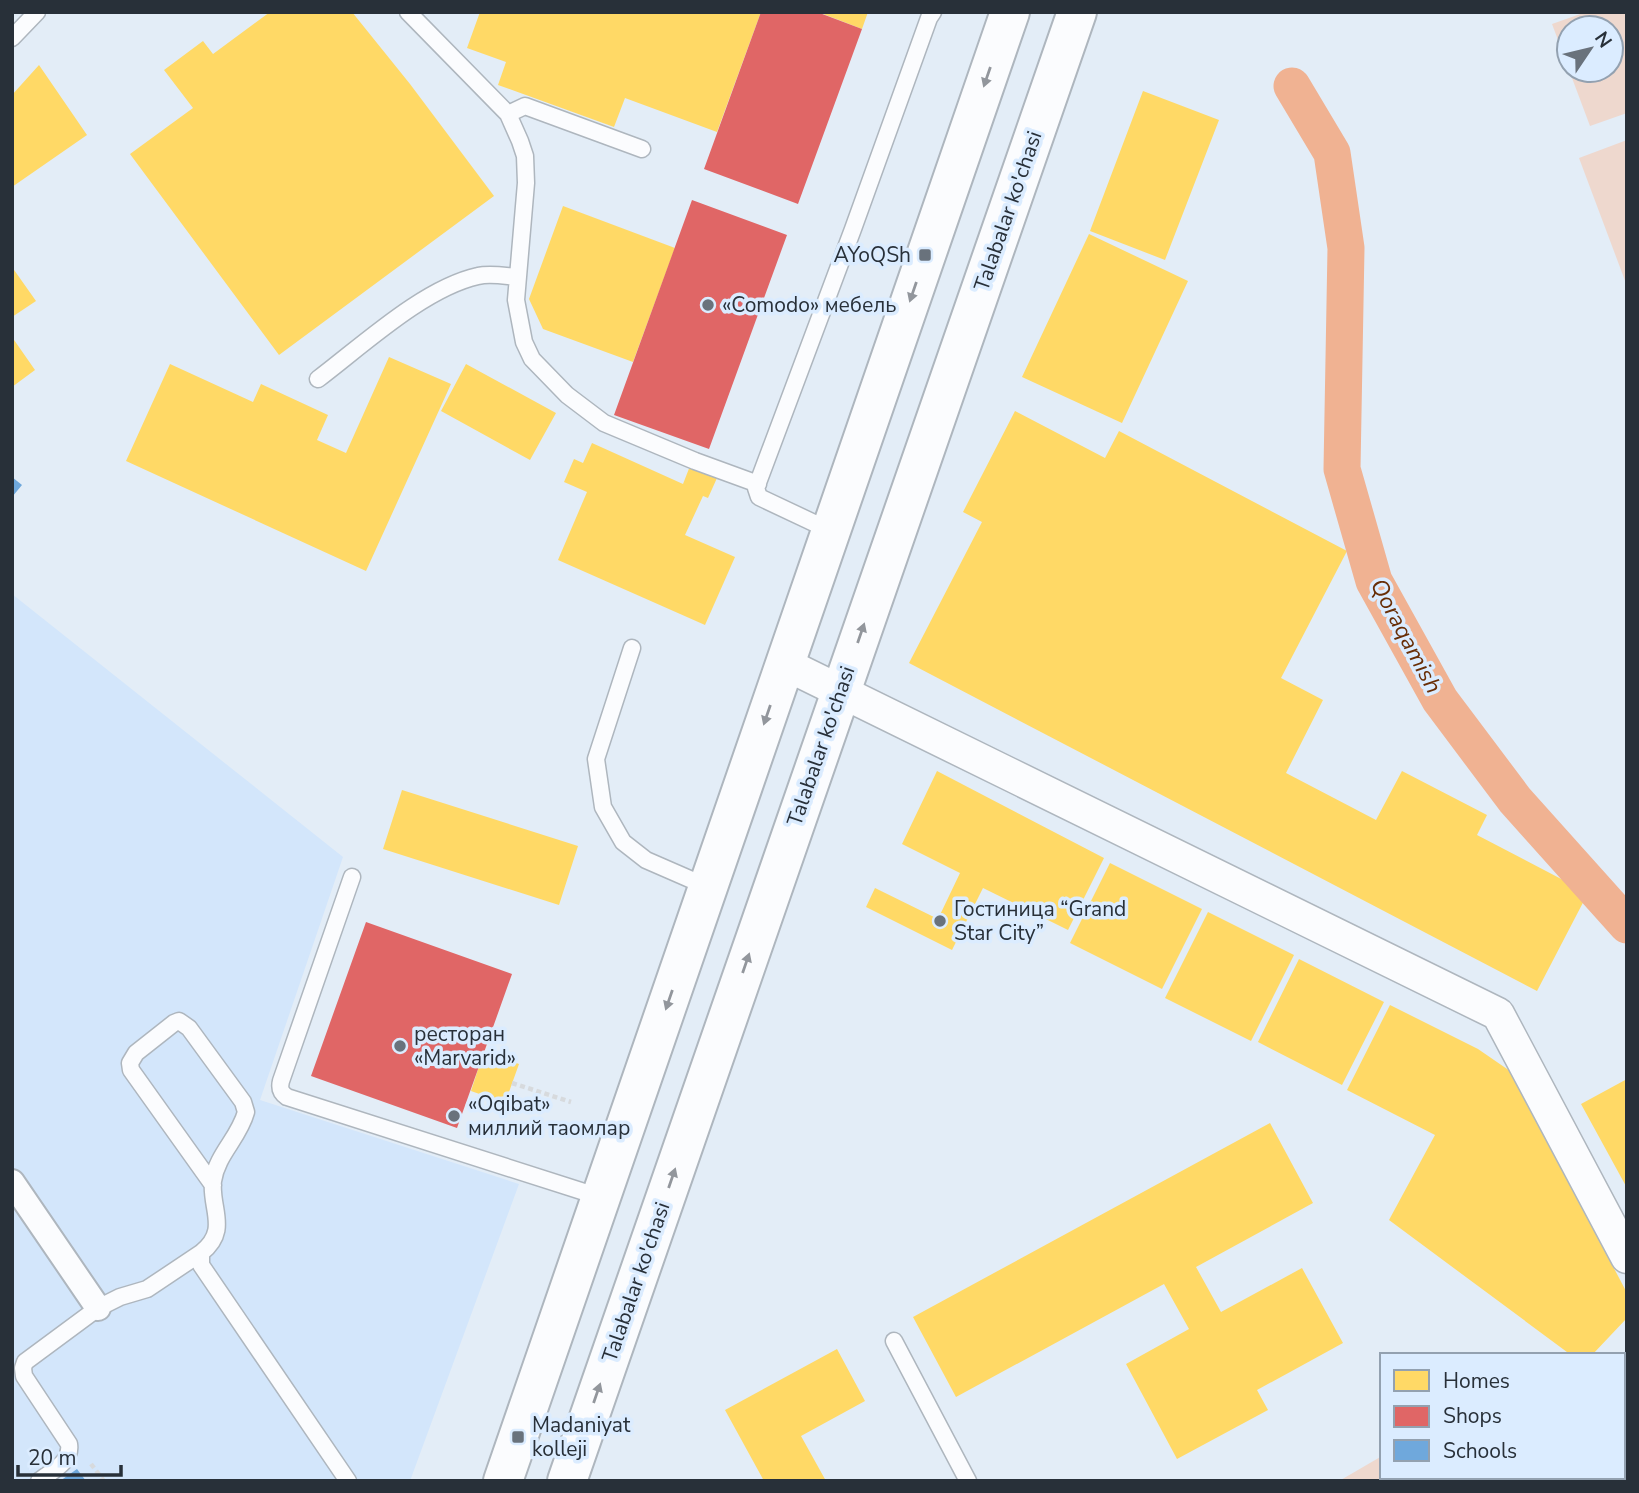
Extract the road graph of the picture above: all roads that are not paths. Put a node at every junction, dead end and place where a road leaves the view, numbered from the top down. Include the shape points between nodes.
1 (37, 12) edge
2 (408, 12) edge
3 (933, 12) edge
4 (1010, 12) edge
5 (1077, 12) edge
6 (12, 38) edge
7 (508, 114) junction
8 (642, 149) dead end
9 (517, 277) junction
10 (318, 379) dead end
11 (758, 484) junction
12 (831, 531) junction
13 (632, 648) dead end
14 (785, 664) junction
15 (841, 691) junction
16 (352, 877) dead end
17 (708, 887) junction
18 (12, 1182) edge
19 (213, 1185) junction
20 (600, 1197) junction
21 (201, 1252) junction
22 (1627, 1257) edge
23 (98, 1308) junction
24 (894, 1342) dead end
25 (39, 1481) edge
26 (348, 1481) edge
27 (503, 1481) edge
28 (566, 1481) edge
29 (968, 1481) edge

1 - 6 lane
2 - 7 lane
3 - 11 lane
4 -> 12 main road
15 -> 5 main road, Talabalar ko'chasi
7 - 8 lane via 525,106
7 - 9 lane via 524,156 526,183
9 - 10 lane via 480,275 446,288 409,310
9 - 11 lane via 524,342 532,359 567,395 604,423
11 - 12 lane via 759,497
12 - 14 main road
13 - 17 lane via 596,759 603,807 623,842 646,860
14 - 15 street
14 -> 17 main road
15 - 22 street via 1498,1014
28 -> 15 main road, Talabalar ko'chasi
16 - 20 lane via 279,1087 282,1093
17 -> 20 main road
18 - 23 street
19 - 19 lane via 131,1070 136,1053 179,1021 189,1028 245,1107 245,1118 216,1167
19 - 21 lane via 217,1233
20 - 27 main road
21 - 23 lane via 147,1289
21 - 26 lane via 201,1265
23 - 25 lane via 25,1362 24,1376 69,1444 67,1458
24 - 29 lane

